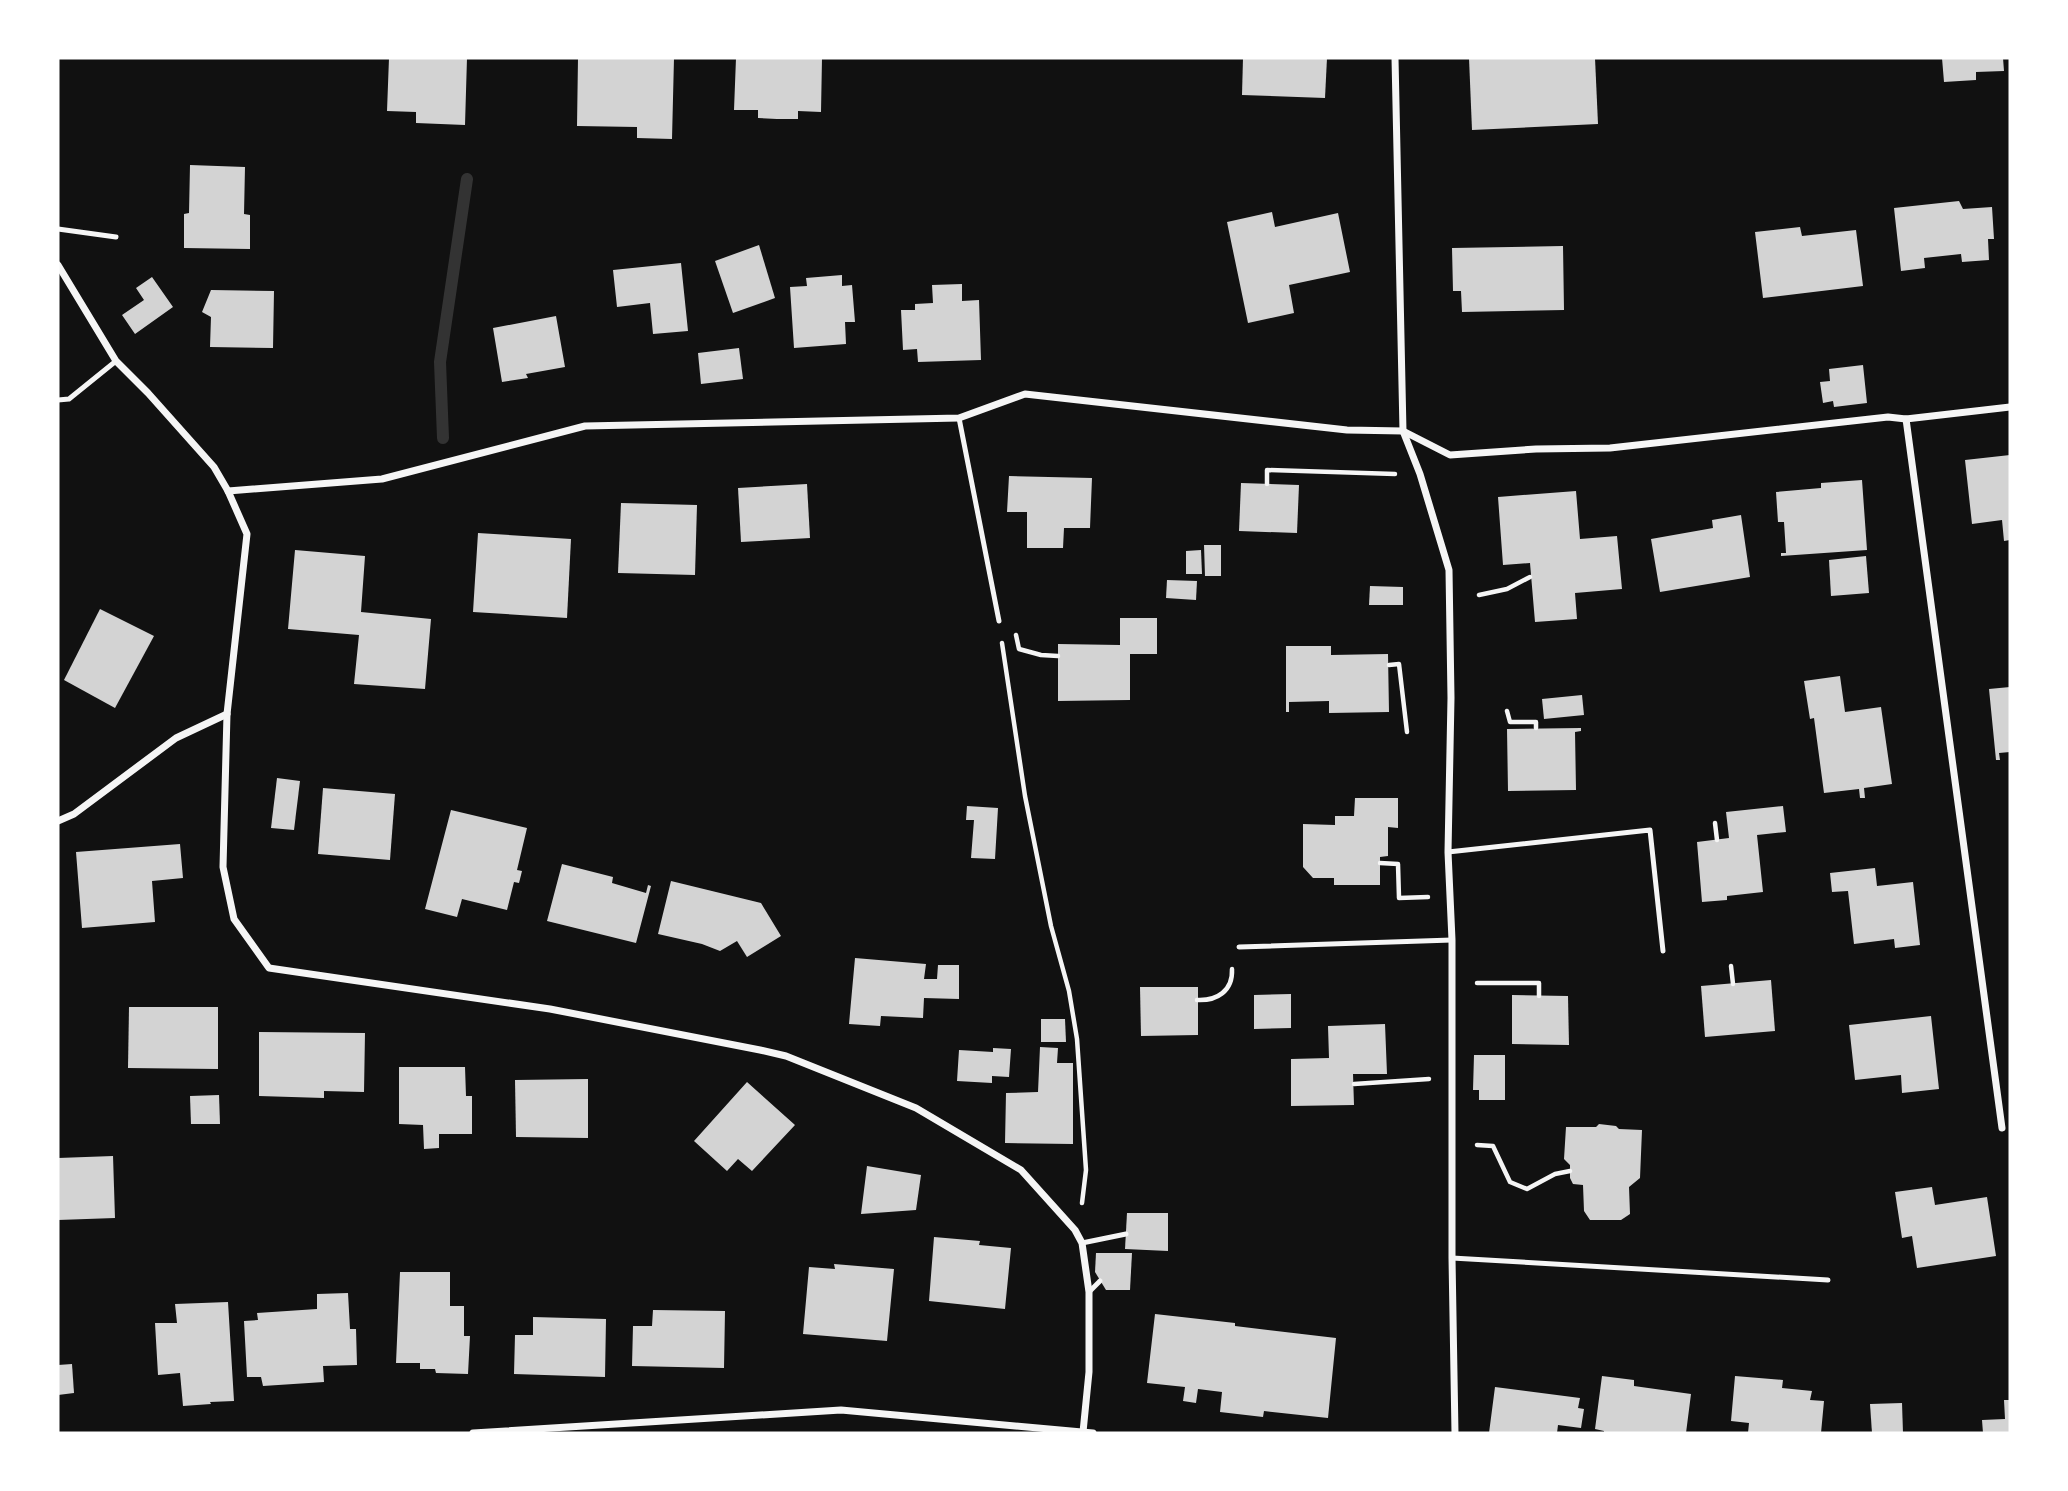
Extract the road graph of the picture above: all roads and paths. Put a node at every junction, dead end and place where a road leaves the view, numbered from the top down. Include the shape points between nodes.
1 (1395, 58) edge
2 (58, 229) edge
3 (116, 237) dead end
4 (58, 265) edge
5 (116, 361) junction
6 (58, 400) edge
7 (2010, 407) edge
8 (959, 418) junction
9 (1906, 419) junction
10 (1403, 431) junction
11 (1420, 474) junction
12 (1267, 484) dead end
13 (228, 491) junction
14 (1531, 577) dead end
15 (1479, 596) dead end
16 (999, 621) joint
17 (1015, 630) dead end
18 (1058, 656) dead end
19 (1389, 665) dead end
20 (1507, 711) dead end
21 (227, 714) junction
22 (1536, 728) dead end
23 (1408, 733) dead end
24 (58, 821) edge
25 (1715, 823) dead end
26 (1717, 840) dead end
27 (1448, 852) junction
28 (1380, 863) dead end
29 (1450, 896) junction
30 (1452, 940) junction
31 (1239, 947) dead end
32 (1663, 951) dead end
33 (1231, 958) dead end
34 (1731, 966) dead end
35 (1451, 983) junction
36 (1733, 984) dead end
37 (1539, 996) dead end
38 (1197, 1000) dead end
39 (1451, 1078) junction
40 (1354, 1084) dead end
41 (2002, 1128) dead end
42 (1452, 1143) junction
43 (1570, 1171) dead end
44 (1075, 1230) junction
45 (1126, 1234) dead end
46 (1082, 1243) junction
47 (1452, 1258) junction
48 (1828, 1279) dead end
49 (1100, 1280) dead end
50 (1089, 1292) junction
51 (1083, 1432) edge
52 (473, 1433) edge
53 (1093, 1433) edge
54 (1455, 1433) edge

1 - 10 street
2 - 3 lane
4 - 5 street
5 - 6 lane via 69,399
5 - 13 street via 214,467
7 - 9 street
8 - 10 street via 1025,394 1347,430
8 - 13 street via 585,426 382,479
8 - 16 lane
9 - 10 street via 1888,417 1610,448 1450,455
9 - 41 street
10 - 11 street
11 - 12 path via 1268,470
11 - 27 street via 1449,570
13 - 21 street via 247,534
14 - 15 path
16 - 44 path via 1025,796 1077,1039 1086,1170
17 - 18 path via 1019,649
19 - 23 path via 1399,664
20 - 22 path via 1510,722 1536,722
21 - 24 street via 176,738
21 - 44 street via 223,867 234,919 269,968 550,1009 786,1056 916,1108 1021,1170
25 - 26 path
27 - 29 street
27 - 32 lane via 1650,830
28 - 29 path via 1398,864 1399,898
29 - 30 street
30 - 31 lane
30 - 35 street
33 - 38 path via 1233,978 1222,995 1211,1001
34 - 36 path
35 - 37 path via 1539,983
35 - 39 street
39 - 40 path
39 - 42 street
42 - 43 path via 1493,1146 1510,1182 1527,1189
42 - 47 street
44 - 46 street
45 - 46 lane
46 - 50 street
47 - 48 lane
47 - 54 street
49 - 50 lane
50 - 51 street
51 - 52 street via 841,1410
51 - 53 street

